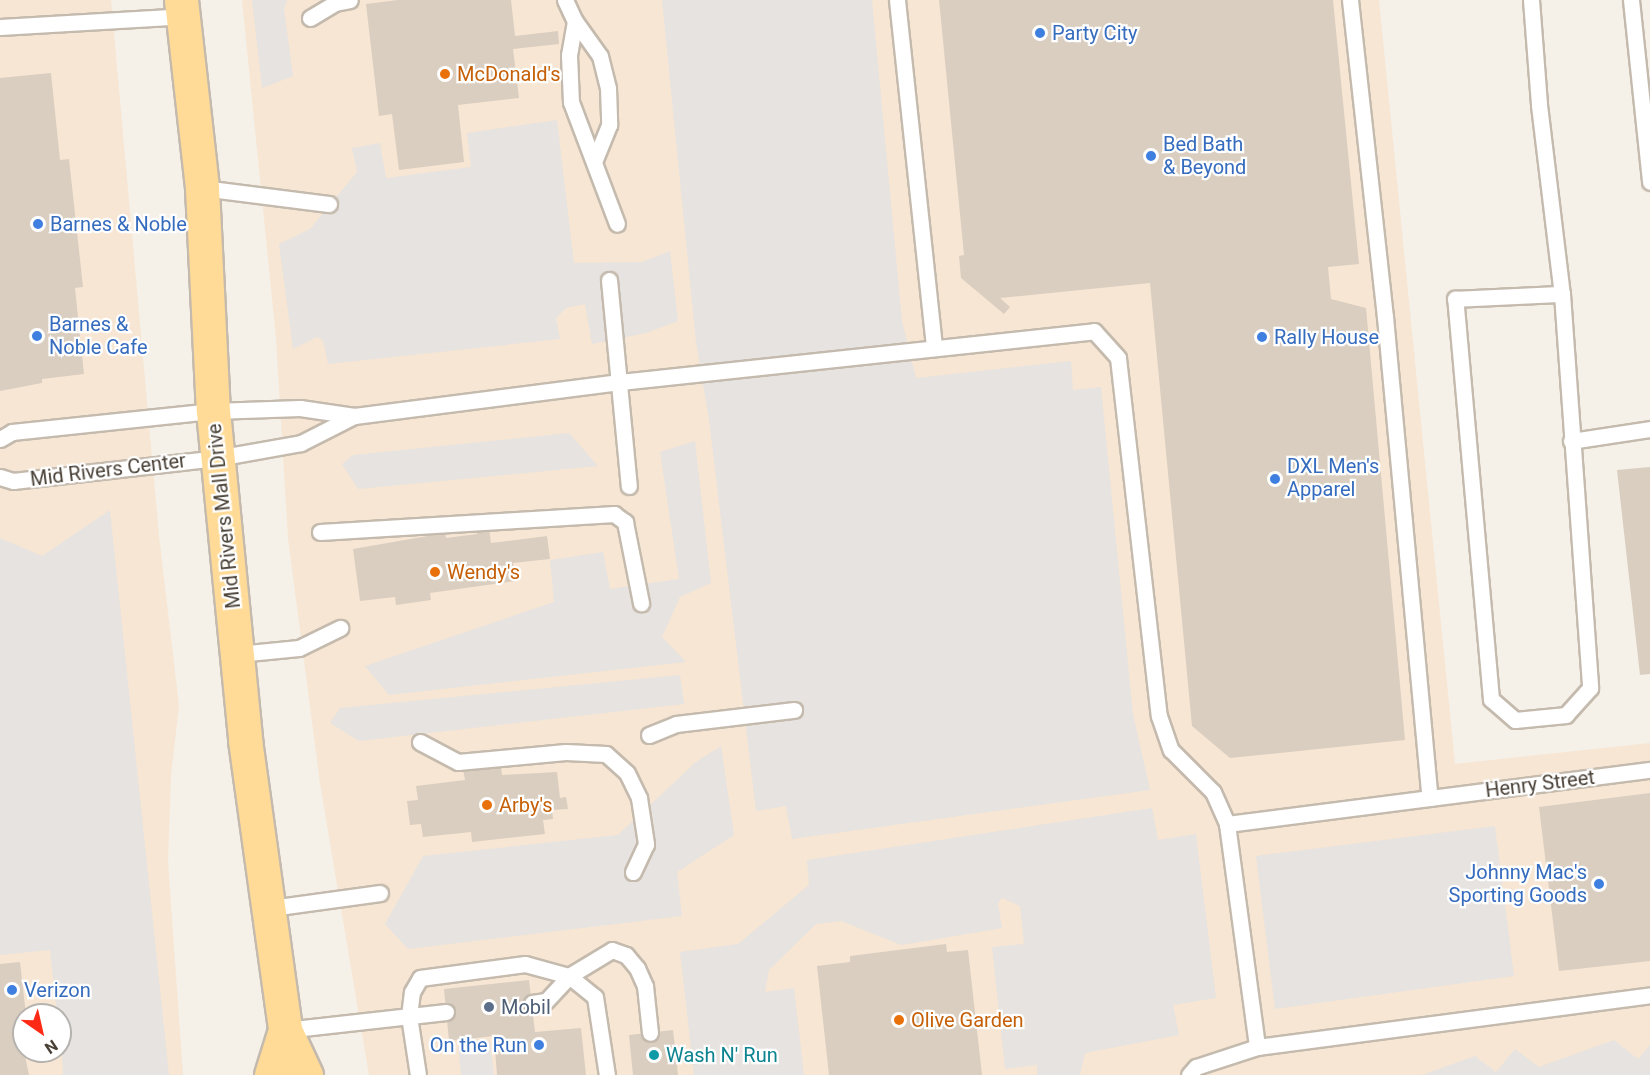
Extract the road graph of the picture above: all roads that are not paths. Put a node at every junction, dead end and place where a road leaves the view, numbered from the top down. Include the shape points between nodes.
1 (350, 0) edge
2 (565, 0) edge
3 (897, 0) edge
4 (1350, 0) edge
5 (1531, 0) edge
6 (1631, 0) edge
7 (182, 8) edge
8 (310, 18) dead end
9 (575, 21) junction
10 (0, 27) edge
11 (595, 159) junction
12 (1650, 182) edge
13 (202, 188) junction
14 (329, 204) dead end
15 (616, 224) dead end
16 (609, 280) dead end
17 (1562, 294) junction
18 (934, 348) junction
19 (620, 382) junction
20 (213, 411) junction
21 (354, 416) junction
22 (1650, 429) edge
23 (0, 440) edge
24 (1571, 441) junction
25 (217, 458) junction
26 (0, 477) edge
27 (629, 486) dead end
28 (320, 532) dead end
29 (640, 603) dead end
30 (340, 628) dead end
31 (238, 654) junction
32 (794, 710) dead end
33 (649, 735) dead end
34 (420, 742) dead end
35 (1650, 770) edge
36 (1430, 798) junction
37 (1227, 824) junction
38 (633, 872) dead end
39 (380, 893) dead end
40 (271, 908) junction
41 (569, 976) junction
42 (1650, 996) edge
43 (532, 1003) dead end
44 (446, 1012) dead end
45 (409, 1016) junction
46 (285, 1030) junction
47 (650, 1033) dead end
48 (1257, 1047) junction
49 (272, 1075) edge
50 (306, 1075) edge
51 (418, 1075) edge
52 (607, 1075) edge
53 (1189, 1075) edge

1 - 8 lane via 334,3
2 - 9 lane
3 - 18 lane
4 - 36 lane via 1385,317
5 - 17 lane via 1539,105
6 - 12 lane
7 - 10 lane
7 - 13 main road, Mid Rivers Mall Drive
9 - 11 lane via 569,55 571,102
9 - 11 lane via 600,56 608,88 609,125
11 - 15 lane
13 - 14 lane
13 - 20 main road, Mid Rivers Mall Drive
16 - 19 lane
17 - 24 lane
17 - 24 lane via 1455,299 1491,699 1515,720 1566,715 1590,688
18 - 19 lane
18 - 37 lane via 1094,331 1118,358 1159,716 1172,750 1213,792
19 - 21 lane
19 - 27 lane
20 - 21 lane via 300,408
20 - 23 lane via 12,432
20 - 25 main road, Mid Rivers Mall Drive
21 - 25 lane, Mid Rivers Center via 301,443
22 - 24 lane
25 - 26 lane, Mid Rivers Center via 13,481
25 - 31 main road, Mid Rivers Mall Drive
28 - 29 lane via 614,514 625,522 630,537
30 - 31 lane via 299,648
31 - 40 main road, Mid Rivers Mall Drive via 245,740
32 - 33 lane via 676,724
34 - 38 lane via 458,762 566,752 606,754 627,773 639,798 646,844
35 - 36 lane, Henry Street
36 - 37 lane, Henry Street
37 - 48 lane
39 - 40 lane
40 - 46 main road, Mid Rivers Mall Drive
41 - 43 lane via 546,1001
41 - 45 lane via 525,964 420,978 411,992
41 - 47 lane via 612,950 626,955 645,986
41 - 52 lane via 595,997
42 - 48 lane
44 - 45 lane
45 - 46 lane
45 - 51 lane
46 - 49 main road, Mid Rivers Mall Drive
46 - 50 main road, Mid Rivers Mall Drive
48 - 53 lane via 1196,1067

